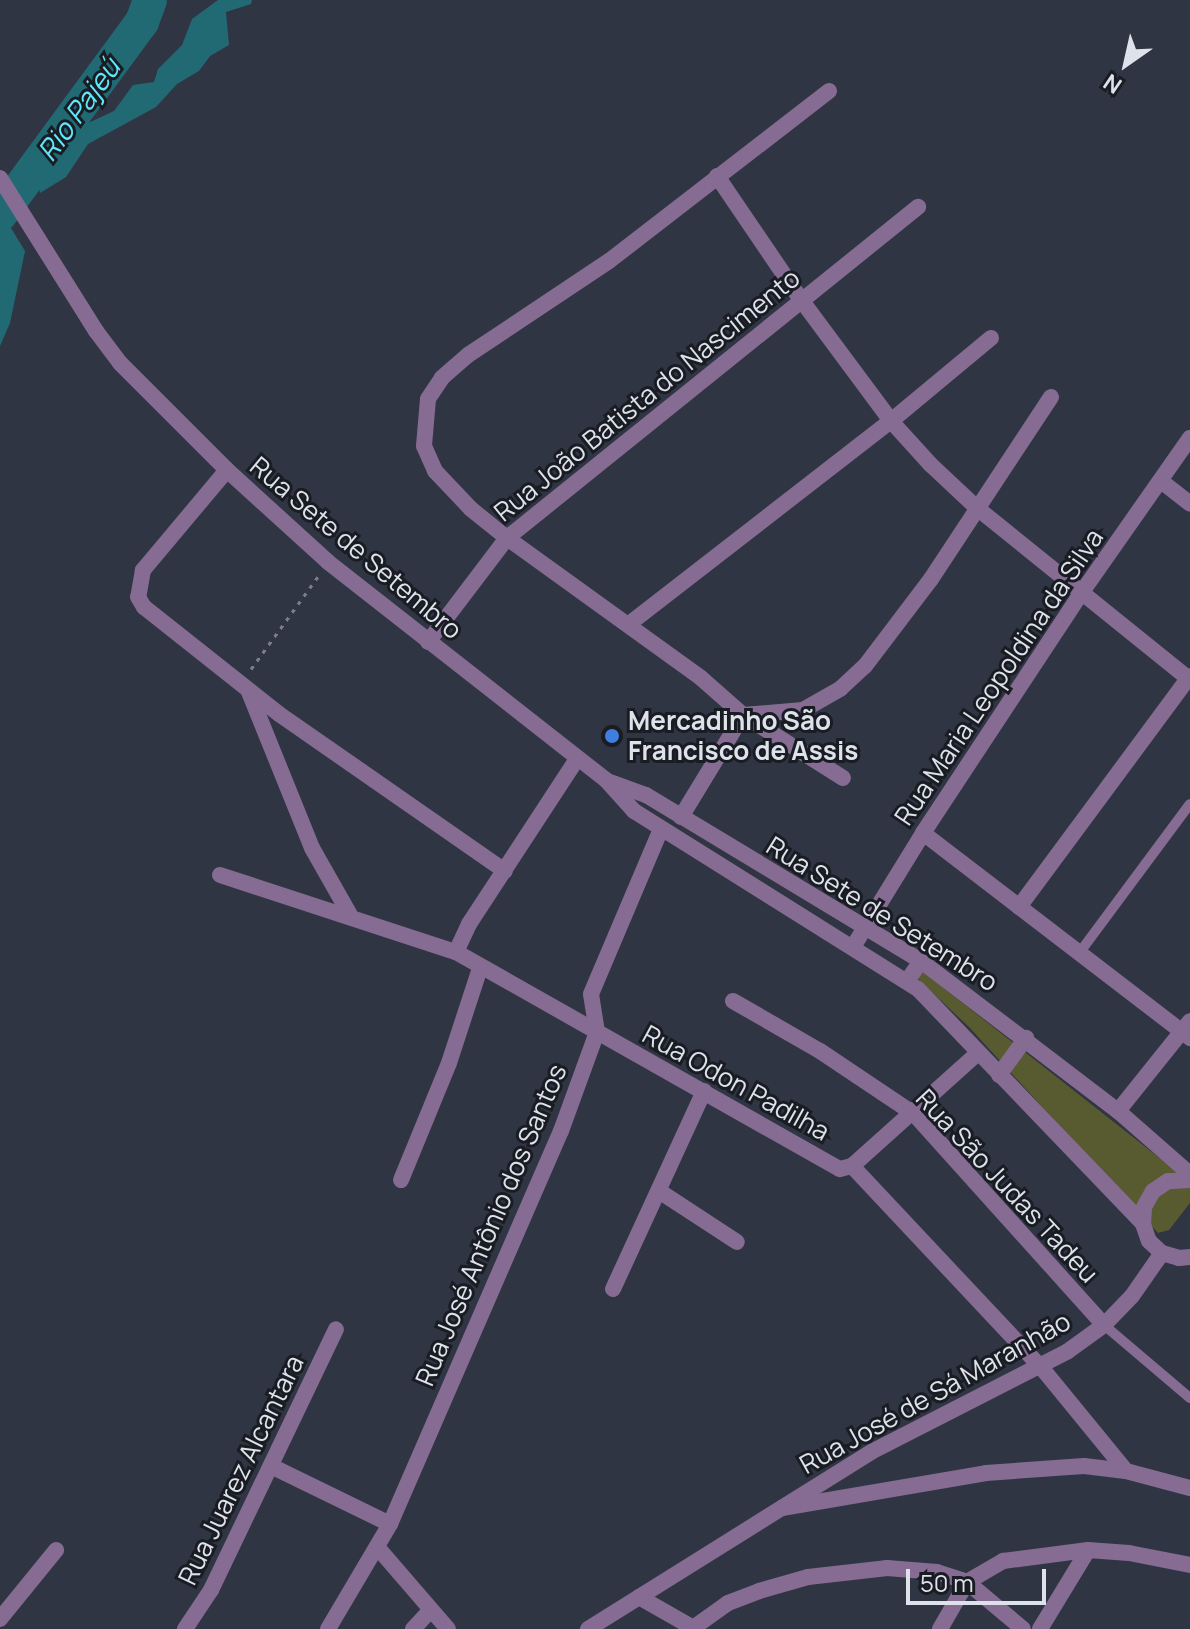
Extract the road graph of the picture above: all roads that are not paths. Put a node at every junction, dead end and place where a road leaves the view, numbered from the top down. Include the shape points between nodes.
1 (829, 91) dead end
2 (717, 176) junction
3 (0, 178) edge
4 (918, 207) dead end
5 (802, 301) junction
6 (991, 338) dead end
7 (1051, 397) dead end
8 (891, 421) junction
9 (1190, 438) edge
10 (227, 470) junction
11 (1161, 481) junction
12 (1190, 504) edge
13 (977, 508) junction
14 (507, 538) junction
15 (1082, 592) junction
16 (629, 624) junction
17 (428, 642) junction
18 (1189, 678) edge
19 (244, 689) junction
20 (743, 715) junction
21 (577, 759) junction
22 (843, 778) dead end
23 (606, 780) junction
24 (1190, 804) edge
25 (681, 817) junction
26 (661, 829) junction
27 (923, 833) junction
28 (505, 871) junction
29 (220, 875) dead end
30 (1019, 907) junction
31 (350, 915) junction
32 (865, 929) junction
33 (853, 947) junction
34 (456, 952) junction
35 (1080, 952) junction
36 (921, 961) junction
37 (480, 968) junction
38 (907, 981) junction
39 (733, 1001) dead end
40 (1187, 1030) edge
41 (597, 1032) junction
42 (1026, 1038) junction
43 (978, 1053) junction
44 (999, 1075) junction
45 (704, 1091) junction
46 (1118, 1111) junction
47 (914, 1114) junction
48 (852, 1166) junction
49 (1190, 1177) edge
50 (401, 1180) dead end
51 (659, 1191) junction
52 (1143, 1224) junction
53 (737, 1242) dead end
54 (1162, 1253) junction
55 (1186, 1262) edge
56 (613, 1289) dead end
57 (1104, 1325) junction
58 (336, 1329) dead end
59 (1041, 1367) junction
60 (1190, 1398) edge
61 (273, 1467) junction
62 (1126, 1471) junction
63 (1190, 1488) edge
64 (780, 1508) junction
65 (390, 1524) junction
66 (378, 1548) junction
67 (56, 1550) dead end
68 (1088, 1550) junction
69 (1190, 1565) edge
70 (967, 1582) junction
71 (639, 1597) junction
72 (431, 1610) junction
73 (0, 1619) edge
74 (670, 1623) edge
75 (694, 1628) edge
76 (185, 1629) edge
77 (328, 1629) edge
78 (413, 1629) edge
79 (448, 1629) edge
80 (588, 1629) edge
81 (940, 1629) edge
82 (1023, 1629) edge
83 (1040, 1629) edge

1 - 2 street
2 - 5 street
2 - 14 street via 598,269 468,355 428,399 426,457 453,492
3 - 10 street, Rua Sete de Setembro via 120,363
4 - 5 street, Rua João Batista do Nascimento
5 - 8 street
5 - 14 street, Rua João Batista do Nascimento
6 - 8 street
7 - 13 street
8 - 13 street
8 - 16 street
9 - 11 street, Rua Maria Leopoldina da Silva
10 - 17 street, Rua Sete de Setembro via 328,562
10 - 19 street via 143,570 138,597 159,621
11 - 12 street
11 - 15 street, Rua Maria Leopoldina da Silva
13 - 15 street
13 - 20 street via 882,646 840,689 803,710
14 - 16 street
14 - 17 street, Rua João Batista do Nascimento
15 - 18 street
15 - 27 street, Rua Maria Leopoldina da Silva
16 - 20 street
17 - 21 street, Rua Sete de Setembro
18 - 30 street
19 - 28 street
19 - 31 street via 312,848
20 - 22 street
20 - 25 street
21 - 23 street, Rua Sete de Setembro
21 - 28 street
23 - 25 street, Rua Sete de Setembro via 646,795
23 - 26 street, Rua Sete de Setembro via 634,811
24 - 35 lane
25 - 32 street, Rua Sete de Setembro
26 - 33 street, Rua Sete de Setembro
26 - 41 street, Rua José Antônio dos Santos via 591,994
27 - 30 street
27 - 32 street, Rua Maria Leopoldina da Silva
28 - 34 street
29 - 31 street, Rua Odon Padilha
30 - 35 street
31 - 34 street, Rua Odon Padilha
32 - 33 street, Rua Maria Leopoldina da Silva
32 - 36 street, Rua Sete de Setembro
33 - 38 street, Rua Sete de Setembro
34 - 37 street, Rua Odon Padilha
35 - 40 street
36 - 38 street
36 - 42 street, Rua Sete de Setembro
37 - 41 street, Rua Odon Padilha
37 - 50 street via 449,1063
38 - 43 street, Rua Sete de Setembro
39 - 47 street, Rua São Judas Tadeu
40 - 46 street
41 - 45 street, Rua Odon Padilha
41 - 65 street, Rua José Antônio dos Santos via 561,1131
42 - 44 street
42 - 46 street, Rua Sete de Setembro
43 - 44 street, Rua Sete de Setembro
43 - 47 street
44 - 52 street, Rua Sete de Setembro
45 - 48 street, Rua Odon Padilha via 840,1169
45 - 51 street
46 - 49 street, Rua Sete de Setembro
47 - 48 street
47 - 57 street, Rua São Judas Tadeu
48 - 59 street, Rua Odon Padilha
49 - 52 street via 1168,1181 1153,1191
51 - 53 street
51 - 56 street
52 - 54 street, Rua Sete de Setembro via 1149,1241
54 - 55 street
54 - 57 street, Rua José de Sá Maranhão
57 - 59 street, Rua José de Sá Maranhão
57 - 60 lane, Rua São Judas Tadeu
58 - 61 street, Rua Juarez Alcantara
59 - 62 street, Rua Odon Padilha
59 - 64 street, Rua José de Sá Maranhão via 871,1452
61 - 65 street
61 - 76 street, Rua Juarez Alcantara via 211,1590
62 - 63 street
62 - 64 street via 1084,1466 986,1473
64 - 71 street, Rua José de Sá Maranhão
65 - 66 street, Rua José Antônio dos Santos
66 - 72 street
66 - 77 street, Rua José Antônio dos Santos
67 - 73 street
68 - 69 street
68 - 70 street via 1003,1561
68 - 83 street
70 - 75 street via 912,1568 832,1572 728,1603
70 - 81 street
70 - 82 street
71 - 74 street
71 - 80 street, Rua José de Sá Maranhão
72 - 78 street
72 - 79 street
74 - 75 street

